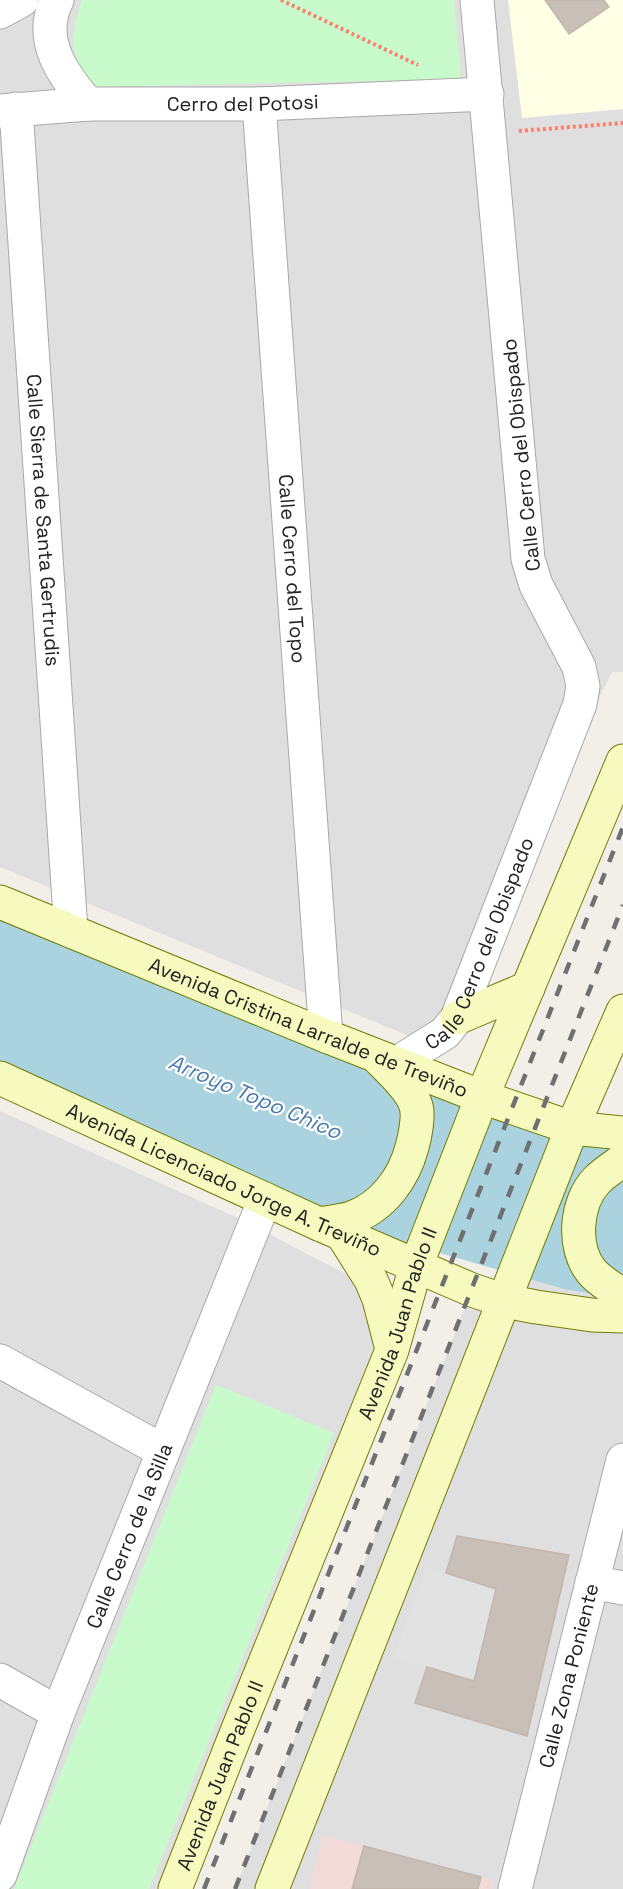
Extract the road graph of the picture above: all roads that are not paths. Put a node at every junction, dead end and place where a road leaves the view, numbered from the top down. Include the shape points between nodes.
1 (22, 0) edge
2 (57, 0) edge
3 (477, 0) edge
4 (0, 12) edge
5 (487, 94) junction
6 (88, 104) junction
7 (259, 104) junction
8 (8, 110) edge
9 (623, 761) edge
10 (0, 902) edge
11 (71, 931) junction
12 (528, 988) junction
13 (623, 1011) edge
14 (457, 1018) junction
15 (326, 1036) junction
16 (392, 1067) junction
17 (0, 1078) edge
18 (480, 1104) junction
19 (623, 1132) edge
20 (569, 1137) junction
21 (623, 1160) edge
22 (265, 1199) junction
23 (338, 1225) junction
24 (420, 1257) junction
25 (508, 1293) junction
26 (623, 1295) edge
27 (623, 1316) edge
28 (392, 1350) junction
29 (0, 1361) edge
30 (163, 1451) junction
31 (623, 1461) edge
32 (607, 1585) edge
33 (0, 1680) edge
34 (58, 1713) junction
35 (0, 1875) edge
36 (176, 1889) edge
37 (272, 1889) edge
38 (515, 1889) edge

1 - 4 street
2 - 6 street via 50,25 53,49 63,74
3 - 5 street, Calle Cerro del Obispado
5 - 7 street, Cerro del Potosi
5 - 14 street, Calle Cerro del Obispado via 528,559 536,585 579,667 583,686 580,704
6 - 7 street, Cerro del Potosi
6 - 8 street, Cerro del Potosi
7 - 15 street, Calle Cerro del Topo
8 - 11 street, Calle Sierra de Santa Gertrudis
9 - 12 main road, Avenida Juan Pablo II
10 - 11 main road, Avenida Cristina Larralde de Treviño
11 - 15 main road, Avenida Cristina Larralde de Treviño
12 - 14 main road
12 - 18 main road, Avenida Juan Pablo II
13 - 20 main road
14 - 16 street, Calle Cerro del Obispado via 444,1033
15 - 16 main road, Avenida Cristina Larralde de Treviño
16 - 18 main road, Avenida Cristina Larralde de Treviño
16 - 23 main road via 416,1106 415,1136 408,1164 393,1189 373,1206
17 - 22 main road, Avenida Licenciado Jorge A. Treviño
18 - 20 main road, Avenida Cristina Larralde de Treviño
18 - 24 main road, Avenida Juan Pablo II
19 - 20 main road, Avenida Cristina Larralde de Treviño
20 - 25 main road
21 - 26 main road via 597,1180 584,1199 578,1221 583,1255 592,1272
22 - 23 main road, Avenida Licenciado Jorge A. Treviño
22 - 30 street, Calle Cerro de la Silla
23 - 24 main road, Avenida Licenciado Jorge A. Treviño
23 - 28 main road via 371,1280
24 - 25 main road, Avenida Licenciado Jorge A. Treviño via 472,1290
24 - 28 main road, Avenida Juan Pablo II
25 - 27 main road, Avenida Licenciado Jorge A. Treviño via 592,1315
25 - 37 main road
28 - 36 main road, Avenida Juan Pablo II
29 - 30 street
30 - 34 street, Calle Cerro de la Silla
31 - 32 street, Calle Zona Poniente
32 - 38 street, Calle Zona Poniente
33 - 34 street
34 - 35 street, Calle Cerro de la Silla

